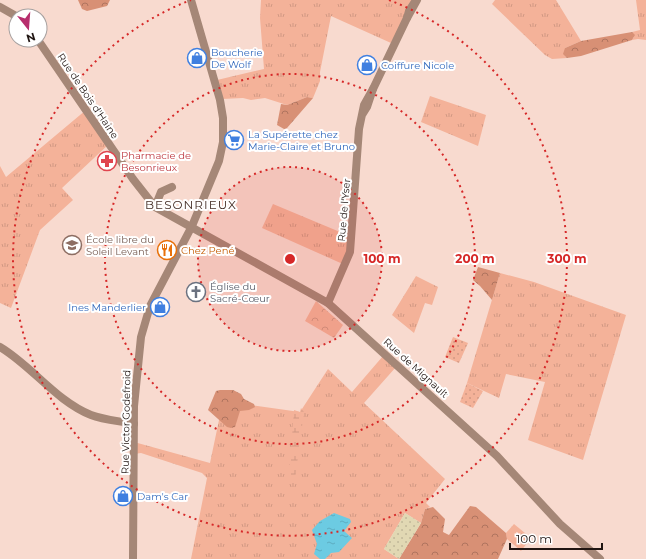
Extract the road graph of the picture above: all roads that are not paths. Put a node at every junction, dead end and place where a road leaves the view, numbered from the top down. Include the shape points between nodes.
1 (191, 0) edge
2 (417, 0) edge
3 (43, 48) edge
4 (172, 186) dead end
5 (155, 207) junction
6 (192, 226) junction
7 (328, 303) junction
8 (0, 347) edge
9 (134, 424) junction
10 (133, 559) edge
11 (600, 559) edge

1 - 6 street, Rue Victor Godefroid via 220,100 224,131 219,161
2 - 7 street, Rue de l'Yser via 409,11 362,115 358,137 357,183 350,252
3 - 5 street, Rue de Bois d'Haine via 133,180
4 - 5 street via 161,192
5 - 6 street, Rue de Bois d'Haine
6 - 7 street, Rue de Mignault
6 - 9 street, Rue Victor Godefroid via 158,289 144,324 138,357
7 - 11 street, Rue de Mignault via 497,456 560,524
8 - 9 street via 67,401 89,414
9 - 10 street, Rue Victor Godefroid

